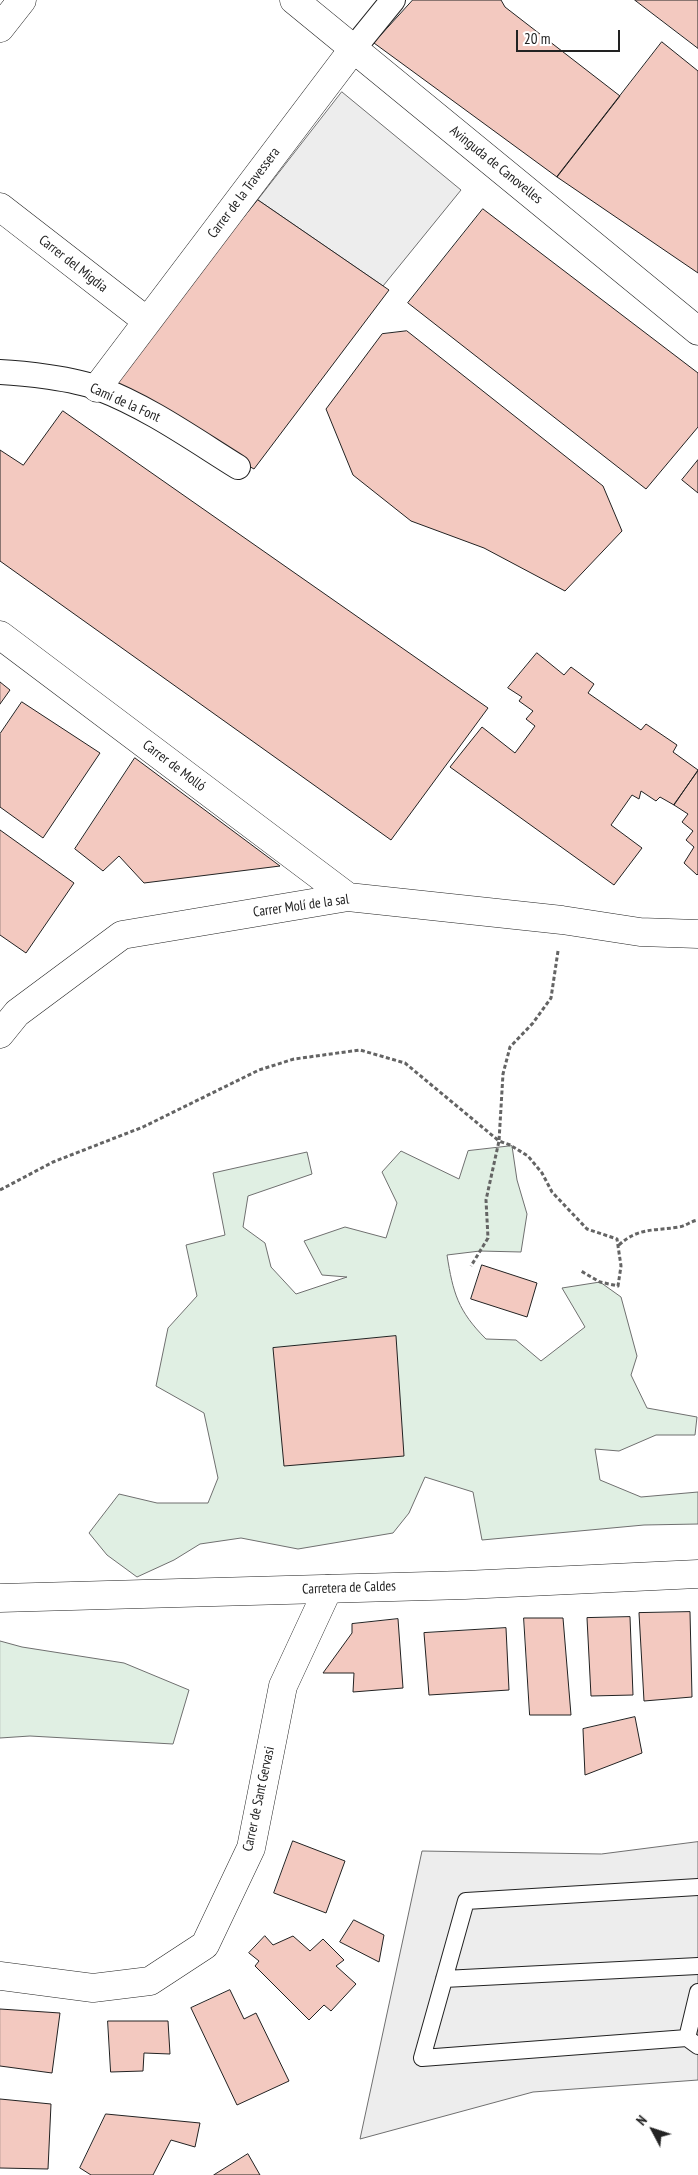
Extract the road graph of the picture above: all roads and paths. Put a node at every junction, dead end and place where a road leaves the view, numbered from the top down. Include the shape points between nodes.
1 (22, 0) edge
2 (294, 0) edge
3 (393, 0) edge
4 (0, 28) edge
5 (354, 48) junction
6 (0, 207) edge
7 (147, 321) junction
8 (698, 331) edge
9 (0, 372) edge
10 (98, 388) junction
11 (238, 467) dead end
12 (0, 635) edge
13 (348, 897) junction
14 (562, 920) junction
15 (698, 934) edge
16 (8, 1007) edge
17 (0, 1034) edge
18 (500, 1141) junction
19 (0, 1190) edge
20 (698, 1220) edge
21 (619, 1245) junction
22 (471, 1266) dead end
23 (581, 1271) dead end
24 (698, 1574) edge
25 (328, 1589) junction
26 (0, 1598) edge
27 (698, 1887) edge
28 (698, 1966) edge
29 (0, 1976) edge
30 (444, 1979) junction
31 (698, 1992) edge
32 (692, 2042) edge

1 - 4 street
2 - 5 street, Avinguda de Canovelles
3 - 5 street, Carrer de la Travessera
5 - 7 street, Carrer de la Travessera
5 - 8 street, Avinguda de Canovelles
6 - 7 street, Carrer del Migdia
7 - 10 street, Carrer de la Travessera
9 - 10 street, Camí de la Font
10 - 11 street, Camí de la Font via 159,417
12 - 13 street, Carrer de Molló
13 - 14 street, Carrer Molí de la sal
13 - 16 street, Carrer Molí de la sal via 122,935
14 - 15 street, Carrer Molí de la sal via 640,932
14 - 18 path via 551,998 510,1047 503,1074
16 - 17 street, Carrer Molí de la sal
18 - 19 path via 404,1063 360,1050 294,1059 259,1070 143,1127 53,1162
18 - 21 path via 528,1156 552,1192 587,1228 617,1239
18 - 22 path via 486,1200 488,1238
20 - 21 path via 683,1227 646,1230 629,1236
21 - 23 path via 621,1266 618,1286 600,1282
24 - 25 street, Carretera de Caldes
25 - 26 street, Carretera de Caldes
25 - 29 street, Carrer de Sant Gervasi via 282,1686 251,1848 205,1945 150,1981 93,1988
27 - 30 lane via 466,1901
28 - 30 lane
30 - 32 lane via 422,2058
31 - 32 lane

